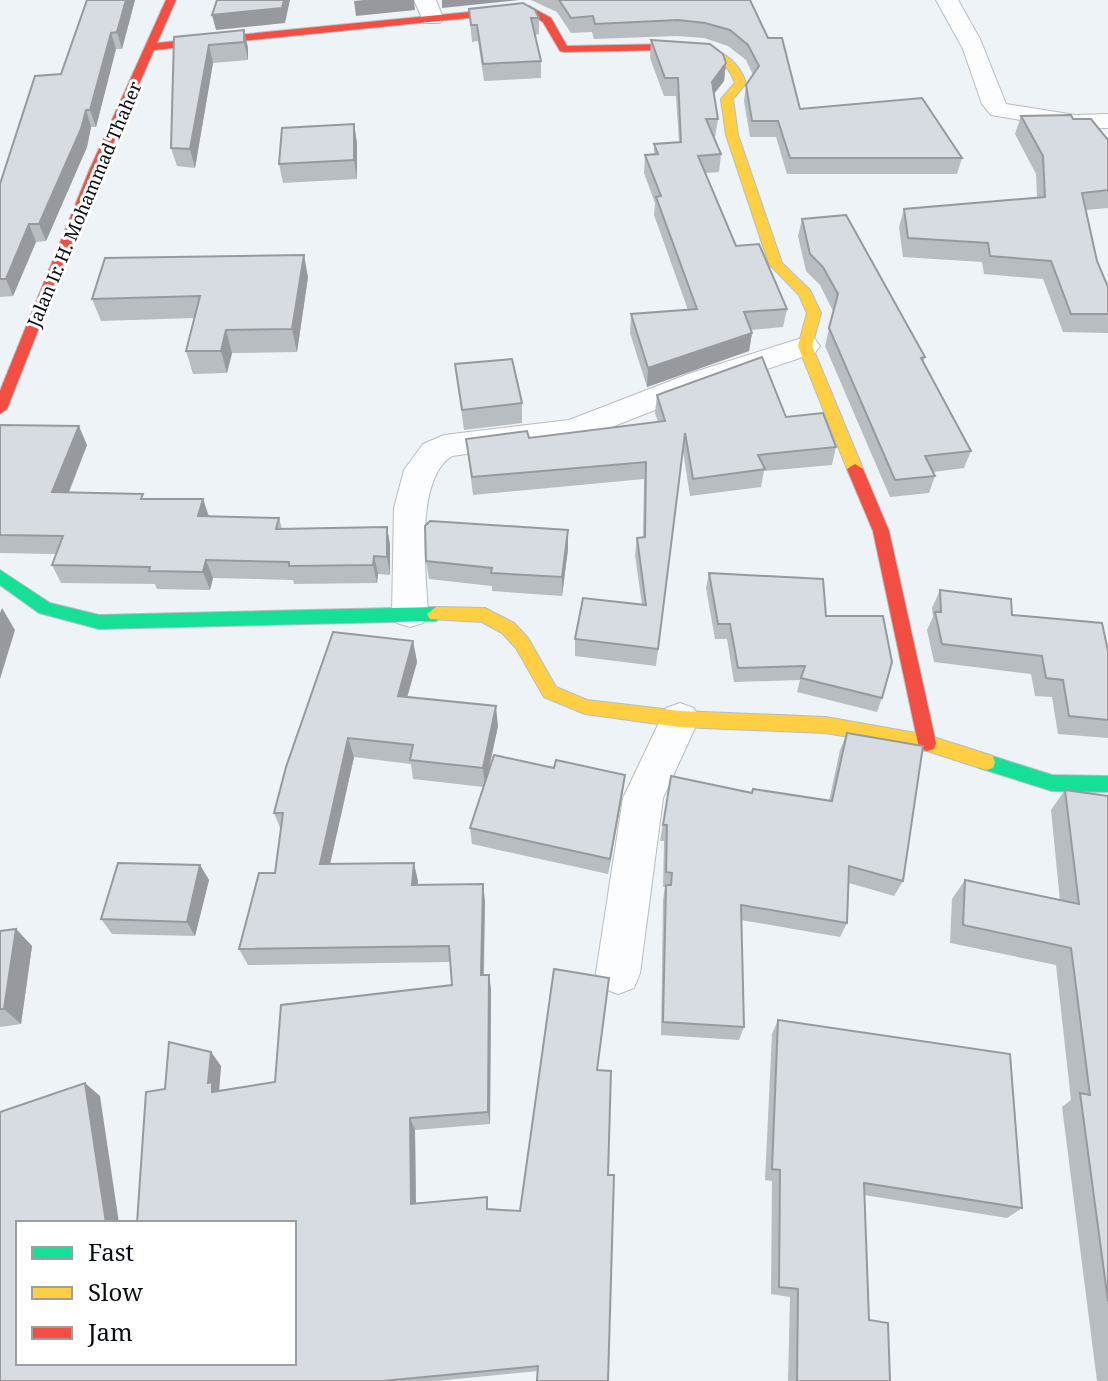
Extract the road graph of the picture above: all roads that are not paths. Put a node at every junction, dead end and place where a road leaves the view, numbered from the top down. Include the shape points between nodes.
1 (171, 0) edge
2 (947, 0) edge
3 (428, 9) edge
4 (152, 47) junction
5 (1098, 121) edge
6 (1108, 142) edge
7 (805, 346) junction
8 (0, 409) edge
9 (0, 576) edge
10 (410, 613) junction
11 (680, 719) junction
12 (927, 743) junction
13 (1108, 784) edge
14 (618, 973) dead end

1 - 4 street, Jalan Ir. H. Mohammad Thaher
2 - 5 street via 988,84 993,106 1011,114
3 - 4 street via 338,31
3 - 7 street via 529,9 547,20 564,49 685,48 728,57 741,83 727,99 732,135 776,264 805,293 814,313
4 - 8 street, Jalan Ir. H. Mohammad Thaher via 95,171
5 - 6 street
7 - 10 street via 573,430 436,451 419,473 413,501 407,542
7 - 12 street via 881,531
9 - 10 street via 23,597 55,614 99,622
10 - 11 street via 485,615 522,643 550,692 585,707
11 - 12 street via 826,725
11 - 14 street via 643,798
12 - 13 street via 1052,783

